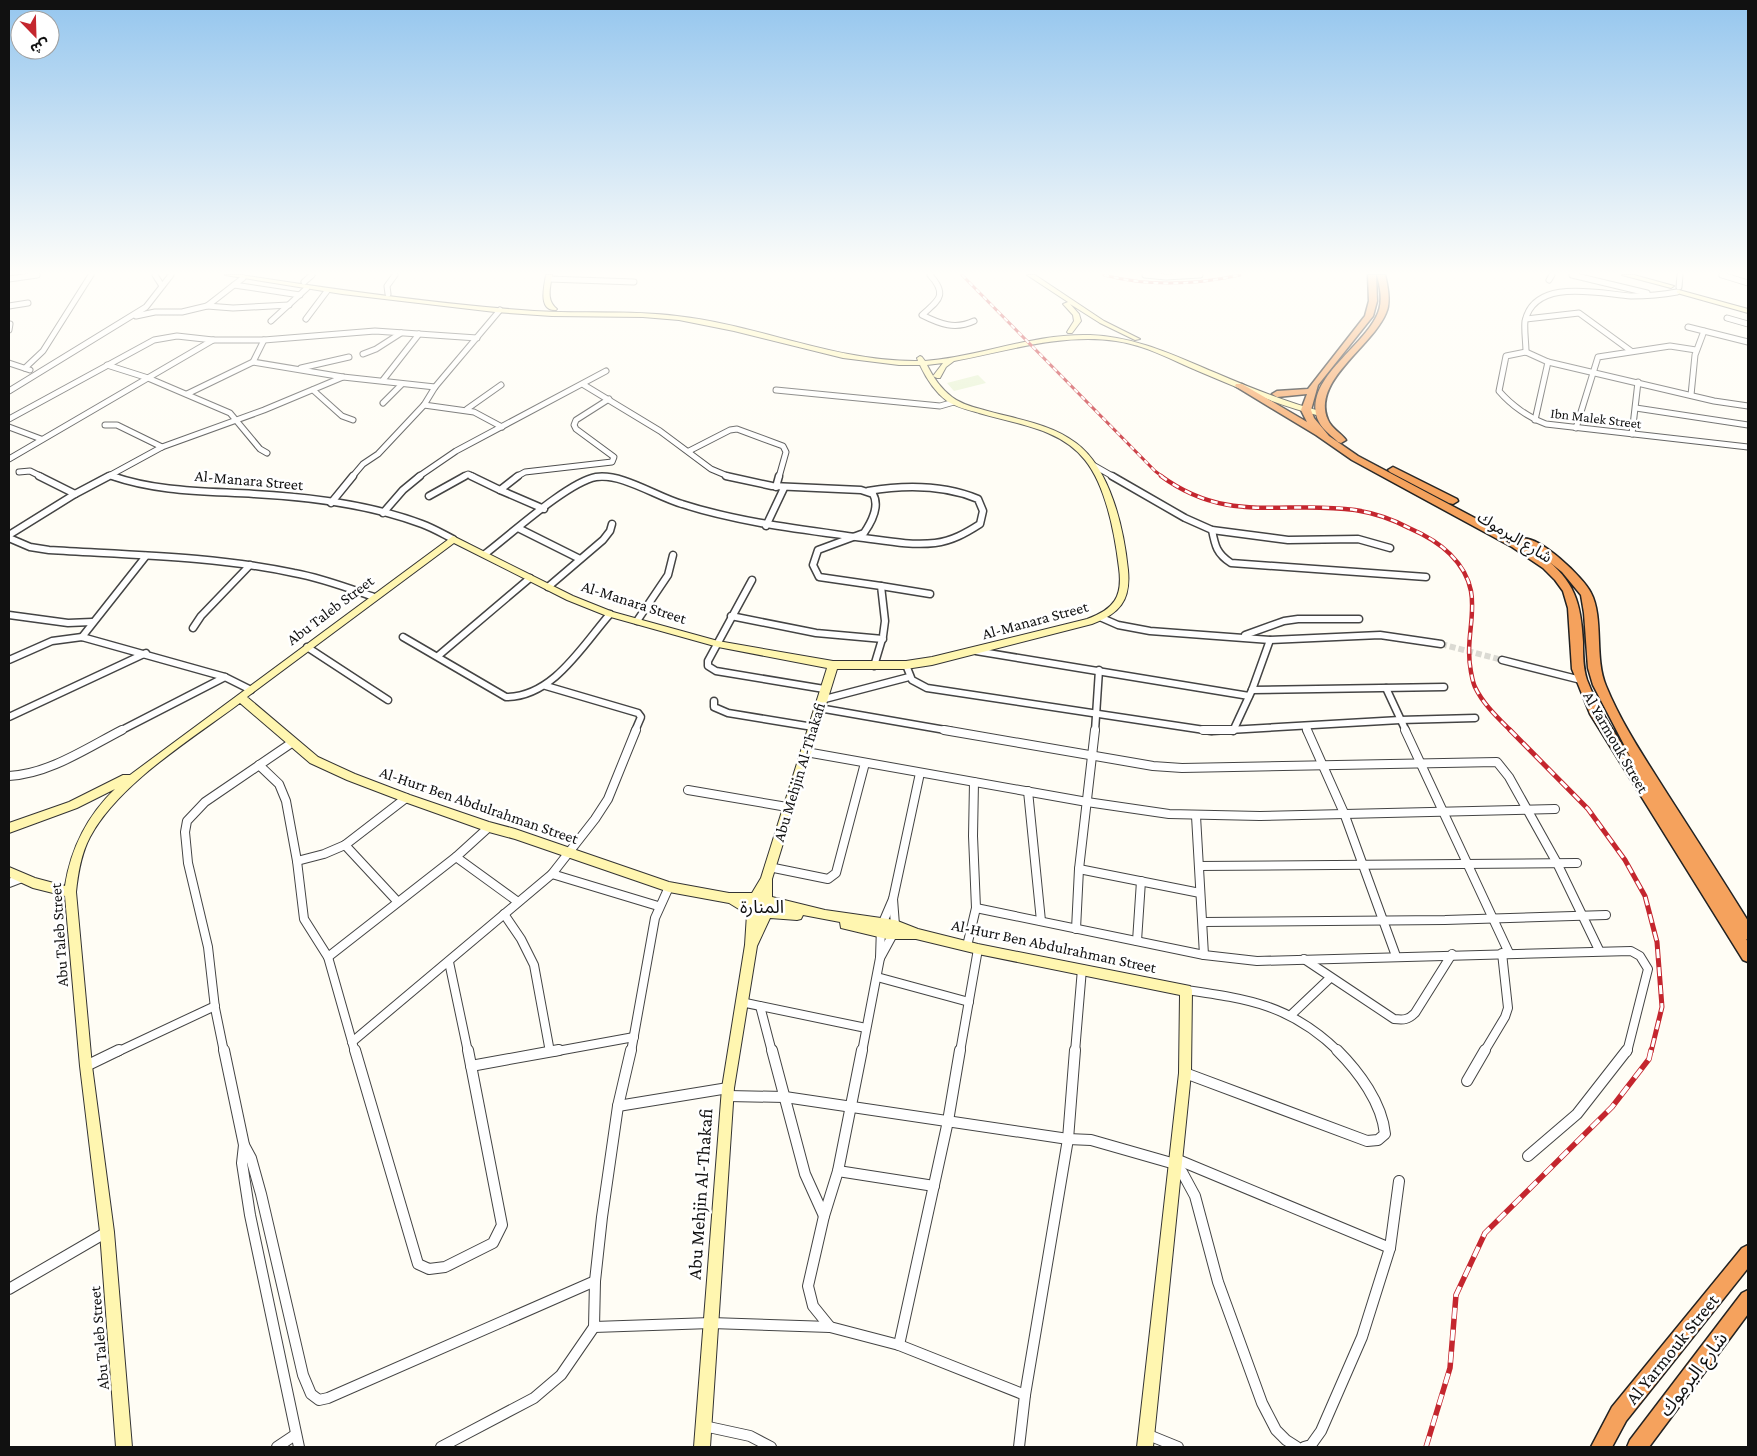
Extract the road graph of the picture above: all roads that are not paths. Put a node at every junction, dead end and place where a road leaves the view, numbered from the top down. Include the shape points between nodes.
1 (49, 343) edge
2 (87, 343) edge
3 (152, 343) edge
4 (208, 343) edge
5 (263, 343) edge
6 (385, 343) edge
7 (412, 343) edge
8 (473, 343) edge
9 (788, 343) edge
10 (808, 343) edge
11 (1009, 343) edge
12 (1032, 343) edge
13 (1128, 343) edge
14 (1147, 343) edge
15 (1347, 343) edge
16 (1361, 343) edge
17 (1525, 343) edge
18 (1620, 343) edge
19 (1699, 343) edge
20 (1696, 350) junction
21 (1631, 351) junction
22 (1526, 352) junction
23 (363, 354) dead end
24 (349, 357) dead end
25 (925, 360) junction
26 (952, 361) junction
27 (253, 362) junction
28 (1548, 362) junction
29 (9, 363) edge
30 (898, 363) junction
31 (107, 365) junction
32 (25, 368) junction
33 (296, 369) junction
34 (606, 371) dead end
35 (37, 372) junction
36 (1593, 372) junction
37 (343, 377) junction
38 (148, 378) junction
39 (934, 378) junction
40 (383, 380) junction
41 (1638, 382) junction
42 (402, 384) junction
43 (501, 385) dead end
44 (584, 385) junction
45 (1239, 386) junction
46 (435, 387) junction
47 (313, 390) junction
48 (776, 390) dead end
49 (9, 391) edge
50 (1311, 391) junction
51 (187, 394) junction
52 (1277, 394) junction
53 (1691, 395) junction
54 (609, 399) junction
55 (954, 402) junction
56 (383, 403) dead end
57 (424, 405) junction
58 (1748, 406) edge
59 (970, 407) junction
60 (1306, 407) junction
61 (1636, 408) junction
62 (466, 409) junction
63 (1320, 411) junction
64 (9, 419) edge
65 (237, 419) junction
66 (353, 420) dead end
67 (1535, 420) junction
68 (1748, 425) edge
69 (105, 426) dead end
70 (9, 427) edge
71 (502, 427) junction
72 (1576, 428) junction
73 (1318, 433) junction
74 (1632, 434) junction
75 (41, 439) junction
76 (162, 447) junction
77 (1748, 447) edge
78 (689, 451) junction
79 (268, 453) dead end
80 (9, 459) edge
81 (1093, 464) junction
82 (19, 472) dead end
83 (110, 475) junction
84 (776, 486) junction
85 (784, 488) junction
86 (500, 490) junction
87 (868, 491) junction
88 (75, 494) junction
89 (429, 496) dead end
90 (331, 502) junction
91 (544, 509) junction
92 (383, 513) junction
93 (612, 524) dead end
94 (766, 526) junction
95 (518, 528) junction
96 (1212, 530) junction
97 (9, 537) edge
98 (856, 537) junction
99 (453, 539) junction
100 (1390, 548) dead end
101 (485, 554) junction
102 (673, 555) dead end
103 (146, 556) junction
104 (580, 559) junction
105 (250, 565) junction
106 (1426, 577) dead end
107 (530, 578) junction
108 (752, 580) dead end
109 (881, 586) junction
110 (548, 587) junction
111 (930, 594) dead end
112 (374, 597) junction
113 (610, 614) junction
114 (9, 615) edge
115 (731, 616) junction
116 (1102, 618) junction
117 (1359, 619) dead end
118 (637, 620) junction
119 (92, 622) junction
120 (193, 628) dead end
121 (1243, 636) junction
122 (82, 637) junction
123 (403, 637) dead end
124 (883, 638) junction
125 (1270, 640) junction
126 (718, 644) junction
127 (1440, 644) tunnel mouth
128 (307, 647) junction
129 (976, 651) junction
130 (146, 653) junction
131 (438, 656) junction
132 (9, 659) edge
133 (1502, 660) tunnel mouth
134 (906, 665) junction
135 (833, 666) junction
136 (874, 666) junction
137 (1099, 670) junction
138 (224, 676) junction
139 (909, 677) junction
140 (1581, 680) junction
141 (546, 686) junction
142 (1444, 687) dead end
143 (1386, 688) junction
144 (824, 689) junction
145 (1250, 693) junction
146 (246, 694) junction
147 (388, 700) dead end
148 (714, 701) dead end
149 (820, 704) junction
150 (1095, 714) junction
151 (9, 717) edge
152 (1475, 718) dead end
153 (1400, 720) junction
154 (1305, 726) junction
155 (813, 727) junction
156 (1233, 731) junction
157 (293, 742) junction
158 (806, 752) junction
159 (1093, 756) junction
160 (865, 763) junction
161 (1420, 763) junction
162 (1323, 764) junction
163 (259, 765) junction
164 (145, 768) junction
165 (920, 773) junction
166 (9, 776) edge
167 (974, 782) junction
168 (688, 790) dead end
169 (1028, 791) junction
170 (406, 798) junction
171 (1087, 802) junction
172 (788, 806) junction
173 (1526, 809) junction
174 (1555, 809) dead end
175 (1442, 811) junction
176 (1344, 813) junction
177 (1196, 816) junction
178 (489, 827) junction
179 (9, 828) edge
180 (345, 845) junction
181 (568, 852) junction
182 (456, 857) junction
183 (297, 861) junction
184 (1557, 863) junction
185 (1577, 863) dead end
186 (1466, 864) junction
187 (1199, 866) junction
188 (1363, 866) junction
189 (769, 867) junction
190 (1079, 869) junction
191 (9, 872) edge
192 (552, 874) junction
193 (22, 878) junction
194 (766, 878) junction
195 (1141, 881) junction
196 (9, 883) edge
197 (668, 887) junction
198 (70, 892) junction
199 (1200, 893) junction
200 (729, 898) junction
201 (756, 898) junction
202 (893, 899) junction
203 (768, 900) junction
204 (398, 902) junction
205 (518, 902) junction
206 (658, 906) junction
207 (976, 908) junction
208 (753, 911) junction
209 (766, 913) junction
210 (504, 914) junction
211 (1582, 915) junction
212 (1606, 915) dead end
213 (1493, 918) junction
214 (1382, 920) junction
215 (1041, 921) junction
216 (1203, 922) junction
217 (880, 928) junction
218 (1076, 928) junction
219 (893, 930) junction
220 (1748, 934) edge
221 (1137, 941) junction
222 (751, 946) junction
223 (972, 947) junction
224 (1599, 950) junction
225 (1506, 953) junction
226 (1452, 954) junction
227 (1204, 955) junction
228 (1748, 955) edge
229 (1396, 956) junction
230 (328, 957) junction
231 (880, 958) junction
232 (1304, 958) junction
233 (449, 962) junction
234 (1082, 969) junction
235 (877, 977) junction
236 (1330, 978) junction
237 (1186, 990) junction
238 (740, 1002) junction
239 (969, 1002) junction
240 (215, 1006) junction
241 (760, 1006) junction
242 (1290, 1015) junction
243 (866, 1028) junction
244 (634, 1037) junction
245 (352, 1042) junction
246 (550, 1052) junction
247 (86, 1066) junction
248 (472, 1066) junction
249 (1185, 1073) junction
250 (1467, 1081) dead end
251 (728, 1092) junction
252 (785, 1097) junction
253 (618, 1106) junction
254 (851, 1106) junction
255 (948, 1121) junction
256 (1068, 1139) junction
257 (244, 1145) junction
258 (1528, 1156) dead end
259 (1176, 1162) junction
260 (838, 1171) junction
261 (1399, 1181) dead end
262 (934, 1186) junction
263 (824, 1216) junction
264 (107, 1232) junction
265 (1390, 1248) junction
266 (1748, 1254) edge
267 (595, 1281) junction
268 (9, 1289) edge
269 (1748, 1299) edge
270 (711, 1323) junction
271 (594, 1327) junction
272 (830, 1327) junction
273 (899, 1345) junction
274 (1025, 1395) junction
275 (703, 1426) junction
276 (295, 1435) junction
277 (1146, 1441) edge
278 (124, 1447) edge
279 (277, 1447) edge
280 (299, 1447) edge
281 (441, 1447) edge
282 (702, 1447) edge
283 (772, 1447) edge
284 (1019, 1447) edge
285 (1178, 1447) edge
286 (1297, 1447) edge
287 (1304, 1447) edge
288 (1601, 1447) edge
289 (1637, 1447) edge

1 - 32 street
2 - 35 street
3 - 31 street
4 - 38 street
5 - 27 street
6 - 23 street
7 - 40 street
8 - 46 street
9 - 30 street via 840,356
10 - 25 street via 834,350
11 - 25 street
12 - 26 street
13 - 45 street via 1143,346
14 - 52 street
15 - 50 highway
16 - 63 highway via 1324,386
17 - 22 street
18 - 21 street
19 - 20 street
20 - 21 street via 1670,346
20 - 53 street
21 - 36 street via 1598,357
22 - 28 street
22 - 67 street, Ibn Malek Street via 1507,355 1500,391
24 - 33 street
25 - 26 street
25 - 30 street
25 - 39 street
26 - 39 street
27 - 33 street
27 - 51 street
28 - 36 street
28 - 67 street
29 - 32 street
30 - 39 street
31 - 38 street
31 - 64 street
32 - 35 street
33 - 37 street
34 - 44 street
35 - 49 street
36 - 41 street
36 - 72 street
37 - 40 street
37 - 47 street
38 - 51 street
38 - 75 street
39 - 55 street
39 - 59 street
40 - 42 street
41 - 53 street
41 - 61 street
42 - 46 street
42 - 56 street
43 - 62 street
44 - 54 street
44 - 71 street
45 - 60 street
45 - 73 highway
46 - 57 street
47 - 65 street
47 - 66 street via 342,416
48 - 55 street via 940,406
50 - 52 highway
50 - 60 highway
51 - 65 street
52 - 60 street
53 - 58 street
54 - 78 street
54 - 86 street via 576,420 574,425 614,457 612,462 525,472
55 - 59 street
57 - 62 street
57 - 90 street via 378,454 363,464
59 - 81 street via 1062,437
60 - 63 street
60 - 73 highway, Al Yarmouk Street
61 - 68 street
61 - 74 street
62 - 71 street via 485,415
63 - 220 highway, شارع اليرموك via 1334,435 1355,450 1523,539 1551,557 1578,582 1586,594 1594,668 1606,702 1628,743
65 - 76 street
65 - 79 street via 260,448
67 - 72 street, Ibn Malek Street
69 - 76 street via 117,426
70 - 75 street
71 - 92 street via 418,476
72 - 74 street, Ibn Malek Street
73 - 140 highway, Al Yarmouk Street via 1355,458 1506,539 1547,567 1567,588 1572,600
74 - 77 street, Ibn Malek Street
75 - 80 street
76 - 83 street
78 - 84 street via 722,475
78 - 84 street via 737,429 783,446 787,450
81 - 96 street via 1185,518
81 - 116 street via 1102,481 1116,528 1125,585 1119,604
82 - 88 street via 32,472
83 - 88 street
83 - 90 street, Al-Manara Street via 144,487
84 - 85 street
85 - 87 street
85 - 94 street
86 - 89 street via 468,474
86 - 91 street
87 - 98 street via 875,497 875,505 869,528
87 - 98 street via 923,489 970,495 978,499 983,511 980,524 944,542 903,543
88 - 97 street
90 - 92 street, Al-Manara Street
91 - 94 street via 580,482 608,477 665,499
91 - 95 street
92 - 99 street, Al-Manara Street via 420,524
93 - 104 street via 603,540
94 - 98 street
95 - 101 street
95 - 104 street
96 - 100 street via 1288,540 1351,539
96 - 106 street via 1216,550 1231,563
97 - 103 street via 30,547
98 - 109 street via 818,550 814,568 819,577
99 - 101 street, Al-Manara Street
99 - 112 street, Abu Taleb Street
101 - 107 street, Al-Manara Street
102 - 118 street via 668,575
103 - 105 street
103 - 119 street
104 - 110 street
105 - 112 street via 332,581
105 - 120 street
107 - 110 street, Al-Manara Street
107 - 131 street
108 - 115 street
109 - 111 street
109 - 124 street via 885,621
110 - 113 street, Al-Manara Street
112 - 128 street, Abu Taleb Street
113 - 118 street, Al-Manara Street
113 - 141 street
114 - 119 street via 68,623
115 - 124 street via 816,633
115 - 126 street
116 - 121 street via 1142,630
116 - 129 street, Al-Manara Street
117 - 121 street via 1284,621
118 - 126 street, Al-Manara Street
119 - 122 street
121 - 125 street
122 - 130 street
122 - 132 street via 52,641
123 - 131 street
124 - 136 street
125 - 127 street via 1370,635
125 - 145 street
126 - 135 street, Al-Manara Street
126 - 144 street via 708,661 711,670
128 - 146 street, Abu Taleb Street
128 - 147 street
129 - 134 street, Al-Manara Street
129 - 137 street
130 - 138 street
130 - 151 street
131 - 141 street via 506,697 525,696
133 - 140 street
134 - 136 street, Al-Manara Street
134 - 139 street
135 - 136 street, Al-Manara Street
135 - 144 street, Abu Mehjin Al-Thakafi
137 - 145 street
137 - 150 street
138 - 146 street
138 - 166 street via 46,768 27,775
139 - 149 street
139 - 150 street via 927,688
140 - 228 highway, Al Yarmouk Street via 1596,714
141 - 181 street via 641,716 608,798
142 - 143 street
143 - 145 street
143 - 153 street
144 - 149 street, Abu Mehjin Al-Thakafi
145 - 156 street
146 - 157 street, Al-Hurr Ben Abdulrahman Street
146 - 164 street, Abu Taleb Street
148 - 155 street via 717,710 728,713
149 - 155 street, Abu Mehjin Al-Thakafi
149 - 159 street
150 - 156 street via 1199,730
150 - 159 street
152 - 153 street
153 - 154 street
153 - 161 street
154 - 156 street
154 - 162 street
155 - 158 street, Abu Mehjin Al-Thakafi
157 - 163 street
157 - 170 street, Al-Hurr Ben Abdulrahman Street via 328,767
158 - 160 street
158 - 172 street, Abu Mehjin Al-Thakafi
159 - 162 street via 1182,768
159 - 171 street
160 - 165 street
160 - 189 street via 836,874 828,879
161 - 162 street
161 - 173 street via 1497,762
161 - 175 street
162 - 176 street
163 - 183 street via 283,793
163 - 240 street via 210,799 187,820 185,828 188,863 208,947
164 - 179 street via 73,805
164 - 198 street, Abu Taleb Street via 105,804 90,826 72,869
165 - 167 street
165 - 202 street
167 - 169 street
167 - 207 street
168 - 172 street
169 - 171 street
169 - 215 street
170 - 178 street, Al-Hurr Ben Abdulrahman Street
170 - 180 street
171 - 177 street
171 - 190 street
172 - 189 street, Abu Mehjin Al-Thakafi
173 - 174 street
173 - 175 street
173 - 184 street
175 - 176 street
175 - 186 street
176 - 177 street
176 - 188 street
177 - 187 street
178 - 181 street, Al-Hurr Ben Abdulrahman Street
178 - 182 street
180 - 183 street
180 - 204 street
181 - 192 street
181 - 197 street, Al-Hurr Ben Abdulrahman Street
182 - 204 street
182 - 205 street
183 - 230 street via 304,919
184 - 185 street
184 - 186 street
184 - 211 street
186 - 188 street
186 - 213 street
187 - 188 street
187 - 199 street
188 - 214 street
189 - 194 street, Abu Mehjin Al-Thakafi
190 - 195 street
190 - 218 street
191 - 193 street
192 - 205 street
192 - 206 street
193 - 196 street
193 - 198 street
194 - 201 street, Abu Mehjin Al-Thakafi
194 - 203 street, Abu Mehjin Al-Thakafi
195 - 199 street
195 - 221 street
197 - 200 street, Al-Hurr Ben Abdulrahman Street
197 - 206 street
198 - 247 street, Abu Taleb Street
199 - 216 street
200 - 201 street, Al-Hurr Ben Abdulrahman Street
200 - 208 street, Al-Hurr Ben Abdulrahman Street
201 - 203 street, Al-Hurr Ben Abdulrahman Street
201 - 208 street, Abu Mehjin Al-Thakafi
202 - 217 street
202 - 219 street
203 - 209 street, Abu Mehjin Al-Thakafi
203 - 217 street, Al-Hurr Ben Abdulrahman Street
204 - 230 street
205 - 210 street
206 - 244 street
207 - 215 street
207 - 223 street
208 - 209 street, Al-Hurr Ben Abdulrahman Street
208 - 222 street, Abu Mehjin Al-Thakafi
209 - 217 street, Al-Hurr Ben Abdulrahman Street
209 - 222 street, Abu Mehjin Al-Thakafi
210 - 233 street
210 - 246 street via 534,965
211 - 212 street
211 - 213 street
211 - 224 street
213 - 214 street
213 - 225 street
214 - 216 street
214 - 229 street
215 - 218 street
216 - 227 street
217 - 219 street, Al-Hurr Ben Abdulrahman Street
217 - 231 street
218 - 221 street
219 - 223 street, Al-Hurr Ben Abdulrahman Street
219 - 231 street
221 - 227 street
222 - 238 street, Abu Mehjin Al-Thakafi
223 - 234 street, Al-Hurr Ben Abdulrahman Street
223 - 239 street
224 - 225 street
224 - 258 street via 1636,952 1648,969 1627,1052 1576,1114
225 - 226 street
225 - 250 street via 1508,1008
226 - 229 street
226 - 236 street via 1415,1013 1402,1020 1394,1019
227 - 232 street via 1257,962
229 - 232 street
230 - 245 street
231 - 235 street
232 - 236 street
233 - 245 street
233 - 248 street
234 - 237 street, Al-Hurr Ben Abdulrahman Street
234 - 256 street
235 - 239 street
235 - 243 street
236 - 242 street
237 - 242 street via 1250,1000
237 - 249 street
238 - 241 street
238 - 251 street, Abu Mehjin Al-Thakafi
239 - 255 street
240 - 247 street
240 - 257 street
241 - 243 street
241 - 252 street
242 - 249 street via 1335,1045 1352,1066 1379,1107 1385,1134 1381,1139 1367,1141
243 - 254 street
244 - 246 street
244 - 253 street
245 - 248 street via 418,1264 429,1269 445,1267 488,1246 501,1230
246 - 248 street
247 - 264 street, Abu Taleb Street
249 - 259 street
251 - 252 street
251 - 253 street
251 - 270 street, Abu Mehjin Al-Thakafi
252 - 254 street
252 - 263 street via 809,1186
253 - 267 street
254 - 255 street
254 - 260 street
255 - 256 street
255 - 262 street
256 - 259 street via 1091,1140
256 - 274 street
257 - 267 street via 261,1194 302,1375 311,1394 318,1400
257 - 276 street via 242,1163 249,1208
259 - 265 street
259 - 277 street
259 - 286 street via 1194,1197 1215,1269 1267,1412 1284,1439
260 - 262 street
260 - 263 street
261 - 265 street
262 - 273 street
263 - 272 street via 808,1286 813,1306
264 - 268 street
264 - 278 street, Abu Taleb Street
265 - 287 street via 1362,1337 1321,1431 1311,1445
266 - 288 highway, Al Yarmouk Street via 1619,1414
267 - 271 street
269 - 289 highway, شارع اليرموك
270 - 271 street
270 - 272 street
270 - 275 street, Abu Mehjin Al-Thakafi
271 - 281 street via 561,1375 534,1398
272 - 273 street
273 - 274 street
274 - 284 street
275 - 282 street, Abu Mehjin Al-Thakafi
275 - 283 street via 750,1436
276 - 279 street
276 - 280 street
277 - 285 street

